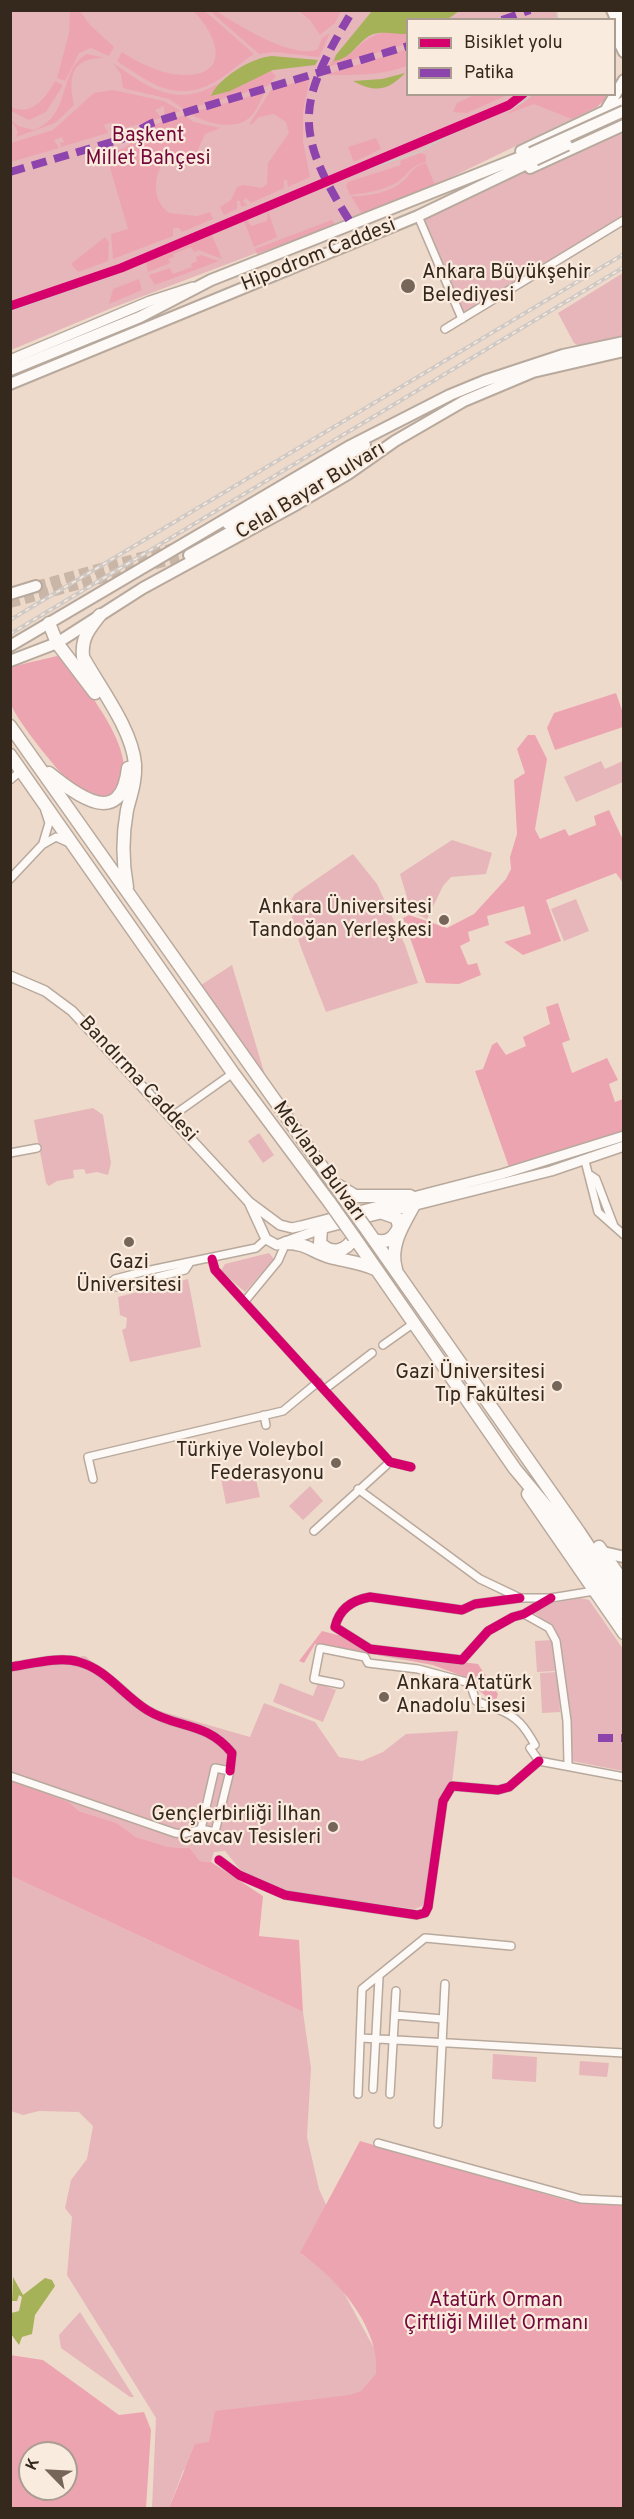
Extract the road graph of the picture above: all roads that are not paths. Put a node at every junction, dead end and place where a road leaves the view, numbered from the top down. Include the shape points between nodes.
1 (621, 10) edge
2 (624, 17) edge
3 (616, 19) edge
4 (616, 34) edge
5 (624, 36) edge
6 (624, 52) edge
7 (624, 80) edge
8 (616, 94) edge
9 (615, 96) edge
10 (623, 104) edge
11 (607, 110) junction
12 (624, 118) edge
13 (624, 125) edge
14 (533, 157) junction
15 (485, 172) junction
16 (488, 183) junction
17 (418, 216) junction
18 (624, 220) edge
19 (220, 278) junction
20 (204, 285) junction
21 (227, 294) junction
22 (210, 303) junction
23 (462, 319) junction
24 (445, 329) dead end
25 (624, 342) edge
26 (624, 351) edge
27 (10, 360) edge
28 (10, 370) edge
29 (10, 384) edge
30 (401, 422) junction
31 (395, 441) junction
32 (219, 530) dead end
33 (169, 551) junction
34 (189, 555) tunnel mouth
35 (178, 572) junction
36 (36, 586) tunnel mouth
37 (10, 594) edge
38 (100, 615) junction
39 (49, 624) junction
40 (57, 643) junction
41 (10, 646) edge
42 (10, 661) edge
43 (10, 726) edge
44 (10, 754) edge
45 (36, 763) junction
46 (22, 771) junction
47 (10, 780) edge
48 (39, 794) junction
49 (42, 845) junction
50 (80, 854) junction
51 (10, 879) edge
52 (129, 894) junction
53 (10, 976) edge
54 (233, 1073) junction
55 (171, 1117) junction
56 (624, 1136) edge
57 (624, 1146) edge
58 (37, 1148) dead end
59 (10, 1153) edge
60 (585, 1161) junction
61 (590, 1175) junction
62 (327, 1178) junction
63 (412, 1200) junction
64 (249, 1202) junction
65 (607, 1206) junction
66 (378, 1210) junction
67 (598, 1212) junction
68 (280, 1224) junction
69 (615, 1227) junction
70 (321, 1229) junction
71 (371, 1235) junction
72 (624, 1235) edge
73 (354, 1237) junction
74 (266, 1239) junction
75 (286, 1243) junction
76 (212, 1259) junction
77 (189, 1264) junction
78 (376, 1269) junction
79 (397, 1274) junction
80 (245, 1301) junction
81 (414, 1323) junction
82 (383, 1345) dead end
83 (372, 1353) dead end
84 (318, 1382) junction
85 (325, 1389) junction
86 (264, 1415) junction
87 (266, 1425) dead end
88 (390, 1462) junction
89 (411, 1467) dead end
90 (515, 1469) junction
91 (93, 1479) dead end
92 (545, 1486) junction
93 (358, 1489) junction
94 (314, 1532) dead end
95 (602, 1552) junction
96 (624, 1557) edge
97 (624, 1583) edge
98 (594, 1591) junction
99 (520, 1598) junction
100 (551, 1598) junction
101 (624, 1600) edge
102 (624, 1613) edge
103 (524, 1614) junction
104 (624, 1633) edge
105 (10, 1667) edge
106 (340, 1684) dead end
107 (539, 1761) junction
108 (568, 1764) junction
109 (230, 1771) junction
110 (10, 1776) edge
111 (624, 1777) edge
112 (201, 1829) junction
113 (219, 1860) dead end
114 (511, 1946) dead end
115 (379, 1978) junction
116 (445, 1984) dead end
117 (396, 1991) dead end
118 (395, 2015) junction
119 (443, 2019) junction
120 (361, 2038) junction
121 (375, 2039) junction
122 (393, 2040) junction
123 (442, 2042) junction
124 (624, 2053) edge
125 (373, 2089) dead end
126 (358, 2094) dead end
127 (390, 2094) dead end
128 (438, 2124) dead end
129 (378, 2143) dead end
130 (624, 2201) edge

1 - 2 main road
3 - 5 main road
4 - 6 main road
7 - 8 main road
9 - 11 main road
10 - 11 main road
10 - 14 main road, Hipodrom Caddesi, bridge
11 - 15 main road
12 - 14 main road, Hipodrom Caddesi, bridge
13 - 16 main road
14 - 15 main road, Hipodrom Caddesi
14 - 16 main road, Hipodrom Caddesi
15 - 19 main road, Hipodrom Caddesi
16 - 17 main road, Hipodrom Caddesi
17 - 21 main road, Hipodrom Caddesi
17 - 23 street
18 - 23 street
19 - 20 main road, Hipodrom Caddesi
19 - 21 main road via 228,287
20 - 22 main road
20 - 27 main road, Hipodrom Caddesi via 178,290
20 - 28 main road, Hipodrom Caddesi via 140,317
21 - 22 main road, Hipodrom Caddesi
22 - 29 main road, Hipodrom Caddesi
23 - 24 street
25 - 30 main road, Celal Bayar Bulvarı via 563,355 484,381
26 - 31 main road, Celal Bayar Bulvarı via 533,372 502,384
30 - 32 main road
30 - 33 main road, Celal Bayar Bulvarı via 348,447
31 - 34 main road
31 - 35 main road, Celal Bayar Bulvarı via 348,474
33 - 35 main road via 176,551 183,558
33 - 39 main road, Celal Bayar Bulvarı
35 - 38 main road, Celal Bayar Bulvarı
36 - 37 main road
38 - 40 main road, Celal Bayar Bulvarı
38 - 52 highway via 88,630 82,648 83,657 126,733 135,763 135,787 122,843
39 - 40 highway
39 - 41 main road, Celal Bayar Bulvarı
40 - 42 main road, Celal Bayar Bulvarı
40 - 45 highway via 82,672 120,734 129,766 127,784 110,802 96,803 83,799
43 - 45 highway, Mevlana Bulvarı
44 - 46 highway, Mevlana Bulvarı
45 - 52 highway, Mevlana Bulvarı
46 - 47 street
46 - 48 highway, Mevlana Bulvarı
48 - 49 street via 49,823
48 - 50 highway, Mevlana Bulvarı
49 - 50 street via 56,837
49 - 51 street
50 - 54 highway, Mevlana Bulvarı
52 - 62 highway, Mevlana Bulvarı
53 - 55 main road, Bandırma Caddesi via 61,1002
54 - 55 street
54 - 73 highway, Mevlana Bulvarı, bridge
55 - 64 main road, Bandırma Caddesi
56 - 63 main road
57 - 60 main road
58 - 59 street
60 - 61 street
60 - 63 main road via 492,1187
61 - 65 street via 596,1179
61 - 67 street
62 - 63 highway via 355,1196
62 - 71 highway, Mevlana Bulvarı, bridge
63 - 66 main road
63 - 79 highway via 393,1258
64 - 68 main road, Bandırma Caddesi
64 - 74 main road, Bandırma Caddesi
65 - 67 street
65 - 69 street
66 - 68 main road via 292,1228
66 - 70 main road
66 - 71 highway via 397,1218 399,1227 389,1240 382,1242
67 - 69 street
68 - 74 main road via 270,1229
69 - 72 street
70 - 73 highway via 320,1243 333,1250 348,1247
70 - 75 main road
71 - 79 highway, Mevlana Bulvarı
73 - 78 highway, Mevlana Bulvarı
74 - 75 main road via 271,1244
74 - 76 street via 256,1248
75 - 78 highway via 306,1245 326,1256
75 - 80 street via 278,1261
76 - 77 street
76 - 80 street via 215,1270
77 - 77 street via 183,1262 108,1285 117,1287 185,1270
78 - 81 highway, Mevlana Bulvarı
79 - 92 highway, Mevlana Bulvarı
80 - 84 street
81 - 82 street
81 - 90 highway, Mevlana Bulvarı
83 - 85 street
84 - 85 street
84 - 86 street via 283,1411
85 - 88 street
86 - 87 street
86 - 91 street via 88,1457
88 - 89 street
88 - 93 street
90 - 98 highway via 534,1504
90 - 102 highway, Mevlana Bulvarı via 561,1524
92 - 95 highway via 563,1500
92 - 101 highway, Mevlana Bulvarı
93 - 94 street
93 - 99 street via 480,1579
95 - 96 main road
95 - 97 highway
98 - 100 street
98 - 104 highway
99 - 100 street
99 - 103 street via 475,1604 462,1610 370,1597 346,1606 335,1627 370,1649 462,1660 488,1631
100 - 103 street
103 - 108 street via 549,1628 556,1641 567,1721
105 - 109 street via 69,1660 87,1664 148,1711 215,1736 232,1753
106 - 107 street via 314,1679 320,1648 365,1657 368,1663 470,1683 476,1701 513,1715 529,1736
107 - 108 street
107 - 113 street via 509,1787 498,1790 452,1786 443,1801 425,1913 417,1915 285,1895 239,1875
108 - 111 street
109 - 112 street via 215,1832
109 - 112 street via 214,1768
110 - 112 street via 175,1833
114 - 115 street via 425,1938
115 - 120 street via 362,1989
115 - 121 street
116 - 119 street
117 - 118 street
118 - 119 street
118 - 122 street
119 - 123 street
120 - 121 street
120 - 126 street
121 - 122 street
121 - 125 street
122 - 123 street
122 - 127 street
123 - 124 street
123 - 128 street
129 - 130 street via 581,2199

